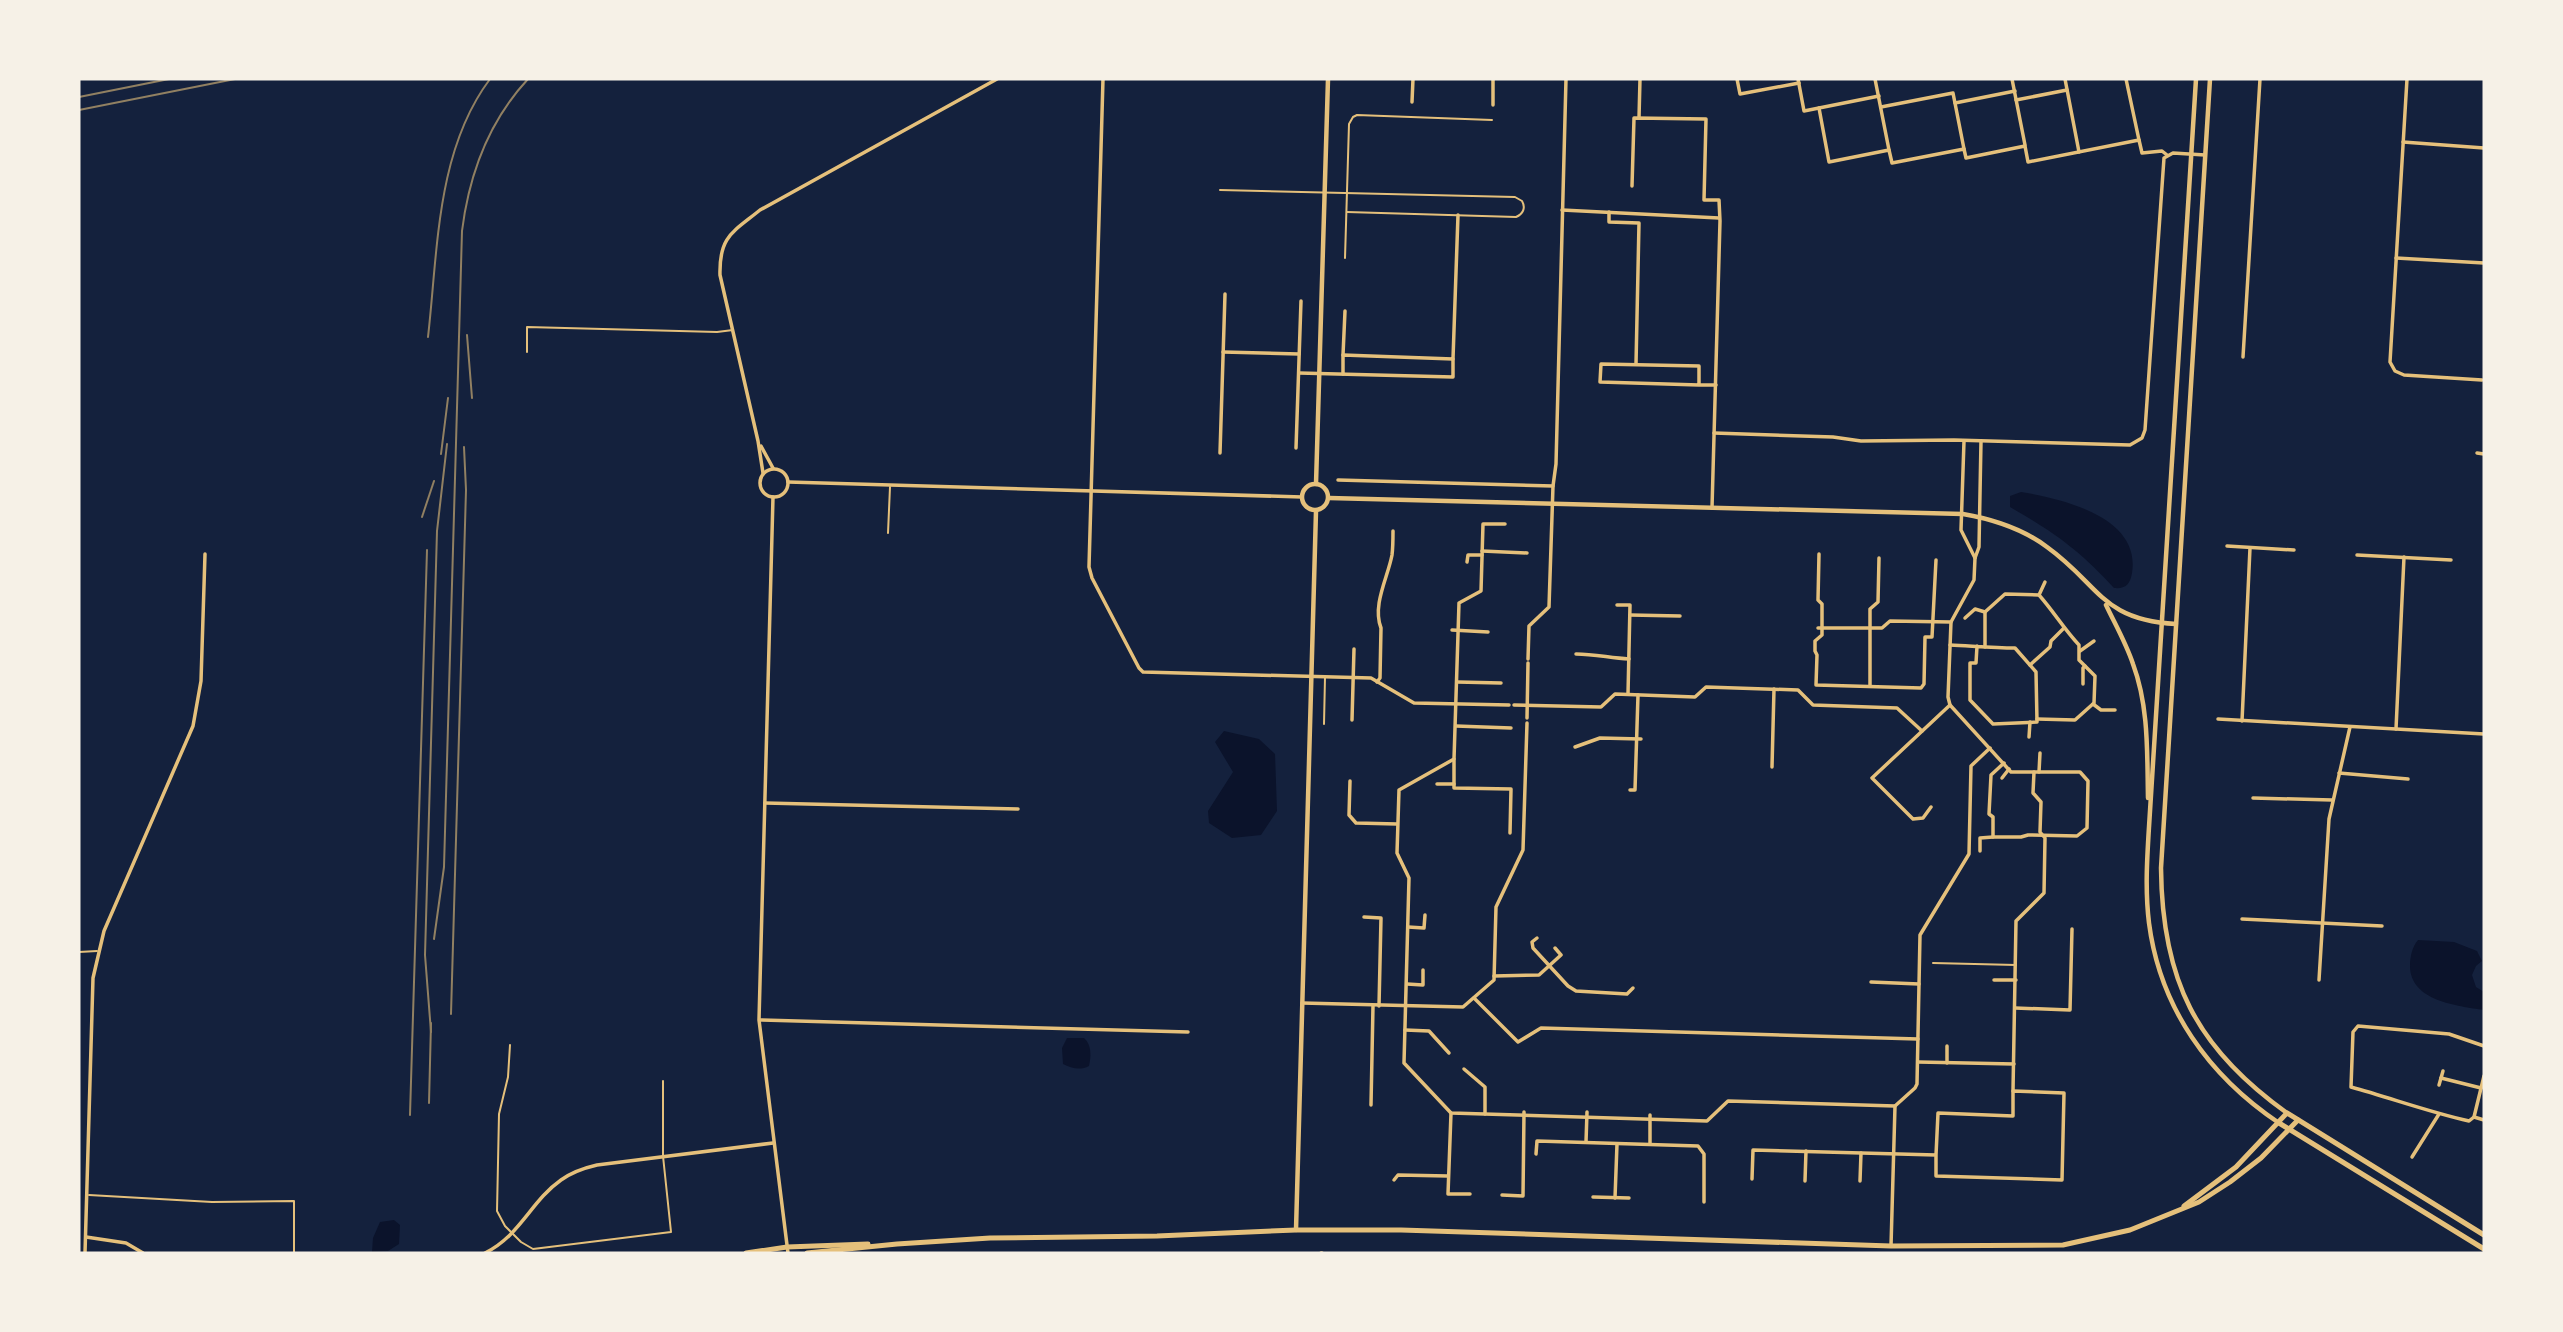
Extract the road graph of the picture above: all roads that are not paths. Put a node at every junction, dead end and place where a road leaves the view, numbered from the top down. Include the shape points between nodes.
1 (997, 79) edge
2 (1103, 79) edge
3 (1328, 79) edge
4 (1413, 79) edge
5 (1493, 79) edge
6 (1566, 79) edge
7 (1640, 79) edge
8 (1737, 79) edge
9 (1875, 79) edge
10 (2012, 79) edge
11 (2065, 79) edge
12 (2126, 79) edge
13 (2196, 79) edge
14 (2210, 79) edge
15 (2260, 79) edge
16 (2407, 79) edge
17 (1798, 81) edge
18 (2067, 90) junction
19 (2014, 91) junction
20 (1879, 96) junction
21 (2016, 100) junction
22 (1412, 102) dead end
23 (1955, 103) junction
24 (1493, 105) dead end
25 (1881, 107) junction
26 (1819, 108) junction
27 (1639, 118) junction
28 (1492, 120) dead end
29 (2138, 140) junction
30 (2403, 142) junction
31 (2025, 146) junction
32 (2484, 148) edge
33 (1964, 149) junction
34 (1889, 150) junction
35 (2080, 152) junction
36 (2192, 154) junction
37 (2167, 155) junction
38 (2206, 155) junction
39 (1632, 186) dead end
40 (1220, 190) dead end
41 (1324, 192) junction
42 (1347, 193) junction
43 (1562, 210) junction
44 (1346, 212) junction
45 (1609, 212) junction
46 (1458, 215) junction
47 (1719, 218) junction
48 (1345, 258) dead end
49 (2396, 258) junction
50 (2484, 264) edge
51 (1225, 294) dead end
52 (1301, 301) dead end
53 (1345, 311) dead end
54 (733, 330) junction
55 (527, 352) dead end
56 (1223, 352) junction
57 (1299, 354) junction
58 (1343, 355) junction
59 (2243, 357) dead end
60 (1453, 359) junction
61 (1636, 364) junction
62 (1299, 373) junction
63 (1319, 374) junction
64 (1343, 374) junction
65 (2482, 380) dead end
66 (1699, 384) junction
67 (1716, 385) junction
68 (1714, 433) junction
69 (1964, 440) junction
70 (758, 441) junction
71 (1981, 441) junction
72 (1296, 448) dead end
73 (1220, 453) dead end
74 (2477, 453) dead end
75 (2484, 454) edge
76 (773, 468) junction
77 (763, 473) junction
78 (1338, 480) dead end
79 (788, 482) junction
80 (1316, 484) junction
81 (890, 487) junction
82 (1553, 488) junction
83 (1092, 492) junction
84 (773, 497) junction
85 (1302, 497) junction
86 (1329, 498) junction
87 (1712, 508) junction
88 (1316, 511) junction
89 (1963, 514) junction
90 (1979, 517) junction
91 (1505, 524) dead end
92 (1393, 531) dead end
93 (888, 533) dead end
94 (2227, 547) dead end
95 (2250, 548) junction
96 (2294, 550) dead end
97 (1482, 553) junction
98 (1527, 553) dead end
99 (205, 554) dead end
100 (1819, 554) dead end
101 (2357, 555) dead end
102 (2404, 557) junction
103 (1879, 558) dead end
104 (1975, 558) junction
105 (1936, 560) dead end
106 (2451, 560) dead end
107 (1467, 562) dead end
108 (2045, 582) dead end
109 (2039, 595) junction
110 (2104, 601) junction
111 (1617, 605) dead end
112 (1814, 612) dead end
113 (1822, 612) junction
114 (1985, 612) junction
115 (1629, 615) junction
116 (1680, 617) dead end
117 (1965, 618) dead end
118 (1933, 621) junction
119 (1951, 622) junction
120 (2162, 623) junction
121 (2176, 624) junction
122 (1820, 628) junction
123 (1870, 628) junction
124 (2064, 628) junction
125 (1452, 630) dead end
126 (1458, 631) junction
127 (1488, 632) dead end
128 (2094, 641) dead end
129 (1950, 645) junction
130 (1977, 646) junction
131 (1985, 647) junction
132 (1354, 649) dead end
133 (2080, 651) junction
134 (1576, 654) dead end
135 (1629, 659) junction
136 (2030, 665) junction
137 (2085, 666) junction
138 (1311, 677) junction
139 (1325, 677) junction
140 (1353, 678) junction
141 (1377, 682) junction
142 (1457, 682) junction
143 (1501, 683) dead end
144 (2083, 684) dead end
145 (1870, 686) junction
146 (1774, 689) junction
147 (1628, 694) junction
148 (1638, 695) junction
149 (1456, 704) junction
150 (2093, 704) junction
151 (1527, 705) junction
152 (1950, 705) junction
153 (2115, 710) dead end
154 (2037, 719) junction
155 (2218, 719) dead end
156 (1352, 720) dead end
157 (2242, 721) junction
158 (2030, 722) junction
159 (1324, 724) dead end
160 (1456, 726) junction
161 (2350, 727) junction
162 (1511, 728) dead end
163 (2396, 729) junction
164 (1922, 732) junction
165 (2484, 734) edge
166 (2029, 737) dead end
167 (1639, 739) junction
168 (1575, 747) dead end
169 (1990, 748) junction
170 (2040, 753) dead end
171 (1454, 759) junction
172 (2004, 763) junction
173 (1772, 767) dead end
174 (2009, 769) junction
175 (2037, 772) junction
176 (2339, 773) junction
177 (2002, 778) dead end
178 (2408, 779) dead end
179 (1350, 781) dead end
180 (1437, 784) dead end
181 (1454, 784) junction
182 (1630, 790) dead end
183 (2253, 798) dead end
184 (2332, 800) junction
185 (764, 803) junction
186 (1931, 807) dead end
187 (1018, 809) dead end
188 (1398, 824) junction
189 (2149, 827) junction
190 (1510, 833) dead end
191 (2043, 835) junction
192 (1993, 837) junction
193 (1980, 851) dead end
194 (1425, 915) dead end
195 (1364, 917) dead end
196 (2242, 919) dead end
197 (2323, 923) junction
198 (2382, 926) dead end
199 (1408, 927) junction
200 (2072, 929) dead end
201 (1537, 938) dead end
202 (1555, 948) dead end
203 (97, 951) junction
204 (79, 952) edge
205 (1933, 963) dead end
206 (2016, 965) junction
207 (1549, 966) junction
208 (1423, 970) dead end
209 (1878, 974) dead end
210 (1494, 976) junction
211 (1994, 980) dead end
212 (2016, 980) junction
213 (2319, 980) dead end
214 (1871, 982) dead end
215 (1878, 983) junction
216 (1407, 984) junction
217 (1919, 984) junction
218 (1633, 988) dead end
219 (1474, 998) junction
220 (1301, 1003) junction
221 (1373, 1006) junction
222 (1379, 1006) junction
223 (1406, 1006) junction
224 (2015, 1008) junction
225 (760, 1020) junction
226 (1405, 1030) junction
227 (1188, 1032) dead end
228 (1918, 1039) junction
229 (510, 1045) dead end
230 (2484, 1045) edge
231 (1947, 1046) dead end
232 (1449, 1053) dead end
233 (1918, 1062) junction
234 (1947, 1063) junction
235 (2014, 1064) junction
236 (1464, 1069) dead end
237 (2443, 1071) dead end
238 (2484, 1076) edge
239 (2441, 1078) junction
240 (663, 1081) dead end
241 (2440, 1085) dead end
242 (2481, 1088) junction
243 (2013, 1091) junction
244 (1371, 1105) dead end
245 (1895, 1106) junction
246 (1451, 1113) junction
247 (1524, 1113) junction
248 (2287, 1113) junction
249 (1485, 1114) junction
250 (1587, 1114) junction
251 (2439, 1114) junction
252 (1650, 1117) junction
253 (2474, 1117) junction
254 (2298, 1120) junction
255 (2484, 1120) edge
256 (2279, 1123) junction
257 (2289, 1131) junction
258 (1586, 1142) junction
259 (774, 1143) junction
260 (1617, 1143) junction
261 (1650, 1143) junction
262 (1806, 1151) junction
263 (1861, 1153) junction
264 (1536, 1154) dead end
265 (1894, 1154) junction
266 (1936, 1155) junction
267 (663, 1156) junction
268 (2412, 1157) dead end
269 (1448, 1176) junction
270 (1752, 1179) dead end
271 (1394, 1180) dead end
272 (1805, 1181) dead end
273 (1860, 1181) dead end
274 (1469, 1194) dead end
275 (86, 1195) junction
276 (1502, 1195) dead end
277 (1592, 1197) dead end
278 (1615, 1198) junction
279 (1629, 1198) dead end
280 (1704, 1202) dead end
281 (2181, 1209) junction
282 (1296, 1230) junction
283 (513, 1234) junction
284 (2484, 1235) edge
285 (85, 1237) junction
286 (897, 1244) junction
287 (1891, 1246) junction
288 (2484, 1249) edge
289 (787, 1250) edge
290 (85, 1253) edge
291 (144, 1253) edge
292 (294, 1253) edge
293 (485, 1253) edge
294 (746, 1253) edge
295 (807, 1253) edge

1 - 54 street via 760,210 733,232 719,253
2 - 83 street
3 - 41 street
4 - 22 street
5 - 24 street
6 - 43 street
7 - 27 street
8 - 17 street via 1740,94
9 - 20 street
10 - 19 street
11 - 18 street
12 - 29 street
13 - 36 street
14 - 38 street
15 - 59 street
16 - 30 street
17 - 26 street via 1804,111
18 - 21 street
18 - 35 street
19 - 21 street
19 - 23 street
20 - 25 street
20 - 26 street
21 - 31 street
23 - 25 street via 1953,93
23 - 33 street
25 - 34 street
26 - 34 street via 1829,162
27 - 39 street via 1634,118
27 - 47 street via 1706,119 1704,200 1719,200
28 - 42 lane via 1353,117
29 - 35 street
29 - 37 street via 2142,153 2162,151
30 - 32 street
30 - 49 street
31 - 33 street via 1966,158
31 - 35 street via 2028,162
33 - 34 street via 1892,163
36 - 37 street
36 - 38 street
36 - 120 street
37 - 71 street via 2162,170 2144,435 2130,444
38 - 121 street
40 - 41 lane
41 - 42 lane
41 - 63 street
42 - 44 lane
42 - 46 lane via 1516,197 1524,204 1516,217
43 - 45 street
43 - 82 street
44 - 46 lane
44 - 48 lane
45 - 47 street
45 - 61 street via 1609,222 1639,223
46 - 60 street
47 - 67 street
49 - 50 street
49 - 65 street via 2392,368 2404,375
51 - 56 street
52 - 57 street
53 - 58 street
54 - 55 lane via 527,327
54 - 70 street
56 - 57 street
56 - 73 street
57 - 62 street
58 - 60 street
58 - 64 street
60 - 64 street via 1453,377
61 - 66 street via 1699,366
61 - 66 street via 1601,364 1600,382
62 - 63 street
62 - 72 street
63 - 64 street
63 - 80 street
66 - 67 street
67 - 68 street
68 - 69 street via 1861,441
68 - 87 street
69 - 71 street
69 - 89 street
70 - 76 street
70 - 77 street
71 - 90 street
74 - 75 street
76 - 77 street
76 - 79 street via 783,472
77 - 84 street via 761,487
78 - 82 street
79 - 81 street
79 - 84 street via 785,491
80 - 85 street via 1305,489
80 - 86 street via 1326,489
81 - 83 street
81 - 93 lane
82 - 151 street via 1549,607 1529,626
83 - 85 street
83 - 138 street via 1091,573 1143,672
84 - 185 street
85 - 88 street via 1306,507
86 - 87 street
86 - 88 street via 1325,507
87 - 89 street
88 - 138 street
89 - 90 street
89 - 104 street via 1962,533
90 - 104 street
90 - 110 street via 2046,546
91 - 97 street via 1483,524
92 - 141 street via 1378,608
94 - 95 street
95 - 96 street
95 - 157 street
97 - 98 street
97 - 107 street via 1468,555
97 - 126 street via 1481,591 1459,603
99 - 203 street via 201,681 193,726
100 - 113 street
101 - 102 street
102 - 106 street
102 - 163 street
103 - 123 street via 1878,602 1870,609
104 - 119 street via 1974,580
105 - 118 street
108 - 109 street
109 - 114 street via 2005,594
109 - 124 street
110 - 120 street via 2126,615
110 - 189 street via 2129,651 2142,695
111 - 115 street via 1630,605
112 - 113 street
113 - 122 street
114 - 117 street via 1975,608
114 - 131 street
115 - 116 street
115 - 135 street
118 - 119 street
118 - 123 street via 1890,621 1882,628
118 - 145 street via 1932,637 1925,637 1921,688
119 - 129 street
120 - 121 street
120 - 189 street
121 - 248 street via 2161,868 2165,936 2190,1010 2207,1037 2252,1087
122 - 123 street
122 - 145 street via 1822,635 1815,641 1816,685
123 - 145 street
124 - 133 street
124 - 136 street
125 - 126 street
126 - 127 street
126 - 142 street
128 - 133 street
129 - 130 street
129 - 152 street
130 - 131 street
130 - 158 street via 1976,663 1970,663 1969,700 1993,724
131 - 136 street via 2015,648
132 - 140 street
133 - 137 street via 2079,660
134 - 135 street
135 - 147 street
136 - 154 street via 2036,672
137 - 144 street
137 - 150 street via 2095,676
138 - 139 street
138 - 220 street
139 - 140 street
139 - 159 lane
140 - 141 street
140 - 156 street
141 - 149 street via 1414,703
142 - 143 street
142 - 149 street
146 - 148 street via 1706,687 1695,697
146 - 164 street via 1798,690 1813,705 1897,708
146 - 173 street
147 - 148 street
147 - 151 street via 1615,694 1601,707
148 - 167 street
149 - 151 street
149 - 160 street
150 - 153 street via 2101,710
150 - 154 street via 2075,720
151 - 210 street via 1523,850 1496,907
152 - 164 street
152 - 169 street
154 - 158 street
155 - 157 street
157 - 161 street
158 - 166 street
160 - 162 street
160 - 171 street
161 - 163 street
161 - 176 street
163 - 165 street
164 - 186 street via 1872,778 1913,819 1923,818
167 - 168 street via 1600,738
167 - 182 street via 1635,790
169 - 172 street
169 - 217 street via 1971,766 1969,854 1920,935
170 - 175 street
171 - 181 street
171 - 188 street via 1399,789
172 - 174 street
172 - 192 street via 1991,775
174 - 175 street
174 - 177 street
175 - 191 street via 2033,793 2041,802
175 - 191 street via 2080,772 2088,780 2087,828 2077,836
176 - 178 street
176 - 184 street
179 - 188 street via 1349,815 1356,824
180 - 181 street
181 - 190 street via 1454,788 1511,789
183 - 184 street
184 - 197 street
185 - 187 street
185 - 225 street
188 - 199 street via 1397,856 1409,878
189 - 256 street via 2149,921 2165,988 2190,1037 2212,1066 2242,1097
191 - 192 street
191 - 206 street via 2044,893 2017,921
192 - 193 street via 1980,838
194 - 199 street via 1424,928
195 - 222 street via 1381,918
196 - 197 street
197 - 198 street
197 - 213 street
199 - 216 street
200 - 224 street via 2070,1010
201 - 207 street via 1532,945
202 - 207 street via 1561,955
203 - 204 lane
203 - 275 street
205 - 206 lane
206 - 212 street
207 - 210 street via 1539,975
207 - 218 street via 1576,991 1627,994
208 - 216 street via 1423,985
209 - 215 street
210 - 219 street
211 - 212 street
212 - 224 street
214 - 215 street
215 - 217 street
216 - 223 street
217 - 228 street
219 - 223 street via 1463,1007
219 - 228 street via 1518,1042 1541,1028
220 - 221 street
220 - 282 street
221 - 222 street
221 - 244 street
222 - 223 street
223 - 226 street
224 - 235 street
225 - 227 street
225 - 259 street
226 - 232 street via 1429,1031
226 - 246 street via 1404,1063
228 - 233 street
229 - 283 lane via 499,1114 497,1206 500,1220
230 - 251 street via 2449,1034 2354,1028 2351,1087
231 - 234 street
233 - 234 street
233 - 245 street via 1915,1088
234 - 235 street
235 - 243 street
236 - 249 street via 1485,1087
237 - 239 street
238 - 242 street
239 - 241 street
239 - 242 street
240 - 267 lane
242 - 253 street
243 - 266 street via 2013,1116 1938,1114
243 - 266 street via 2064,1093 2062,1180 1936,1176
245 - 252 street via 1728,1101 1707,1121
245 - 265 street
246 - 249 street
246 - 269 street
247 - 249 street
247 - 250 street
247 - 276 street via 1523,1196
248 - 254 main road
248 - 256 main road
250 - 252 street
250 - 258 street
251 - 253 street via 2469,1121
251 - 268 street
252 - 261 street
253 - 255 street
254 - 257 main road
254 - 284 main road
256 - 257 main road
256 - 281 main road via 2236,1167
257 - 281 main road via 2230,1182
257 - 288 main road
258 - 260 street
258 - 264 street via 1537,1141
259 - 267 street
259 - 289 street
260 - 261 street
260 - 278 street
261 - 280 street via 1698,1146 1704,1154
262 - 263 street
262 - 270 street via 1753,1150
262 - 272 street
263 - 265 street
263 - 273 street
265 - 266 street
265 - 287 street
267 - 283 street via 597,1164 569,1174 547,1192
267 - 283 lane via 671,1232 540,1249 529,1248
269 - 271 street via 1398,1175
269 - 274 street via 1448,1194
275 - 285 street
275 - 292 lane via 294,1201
277 - 278 street
278 - 279 street
281 - 287 main road via 2130,1230 2063,1245
282 - 286 main road
282 - 287 main road
283 - 293 street
285 - 290 street
285 - 291 street via 126,1243
286 - 289 main road
286 - 295 main road
289 - 294 main road

